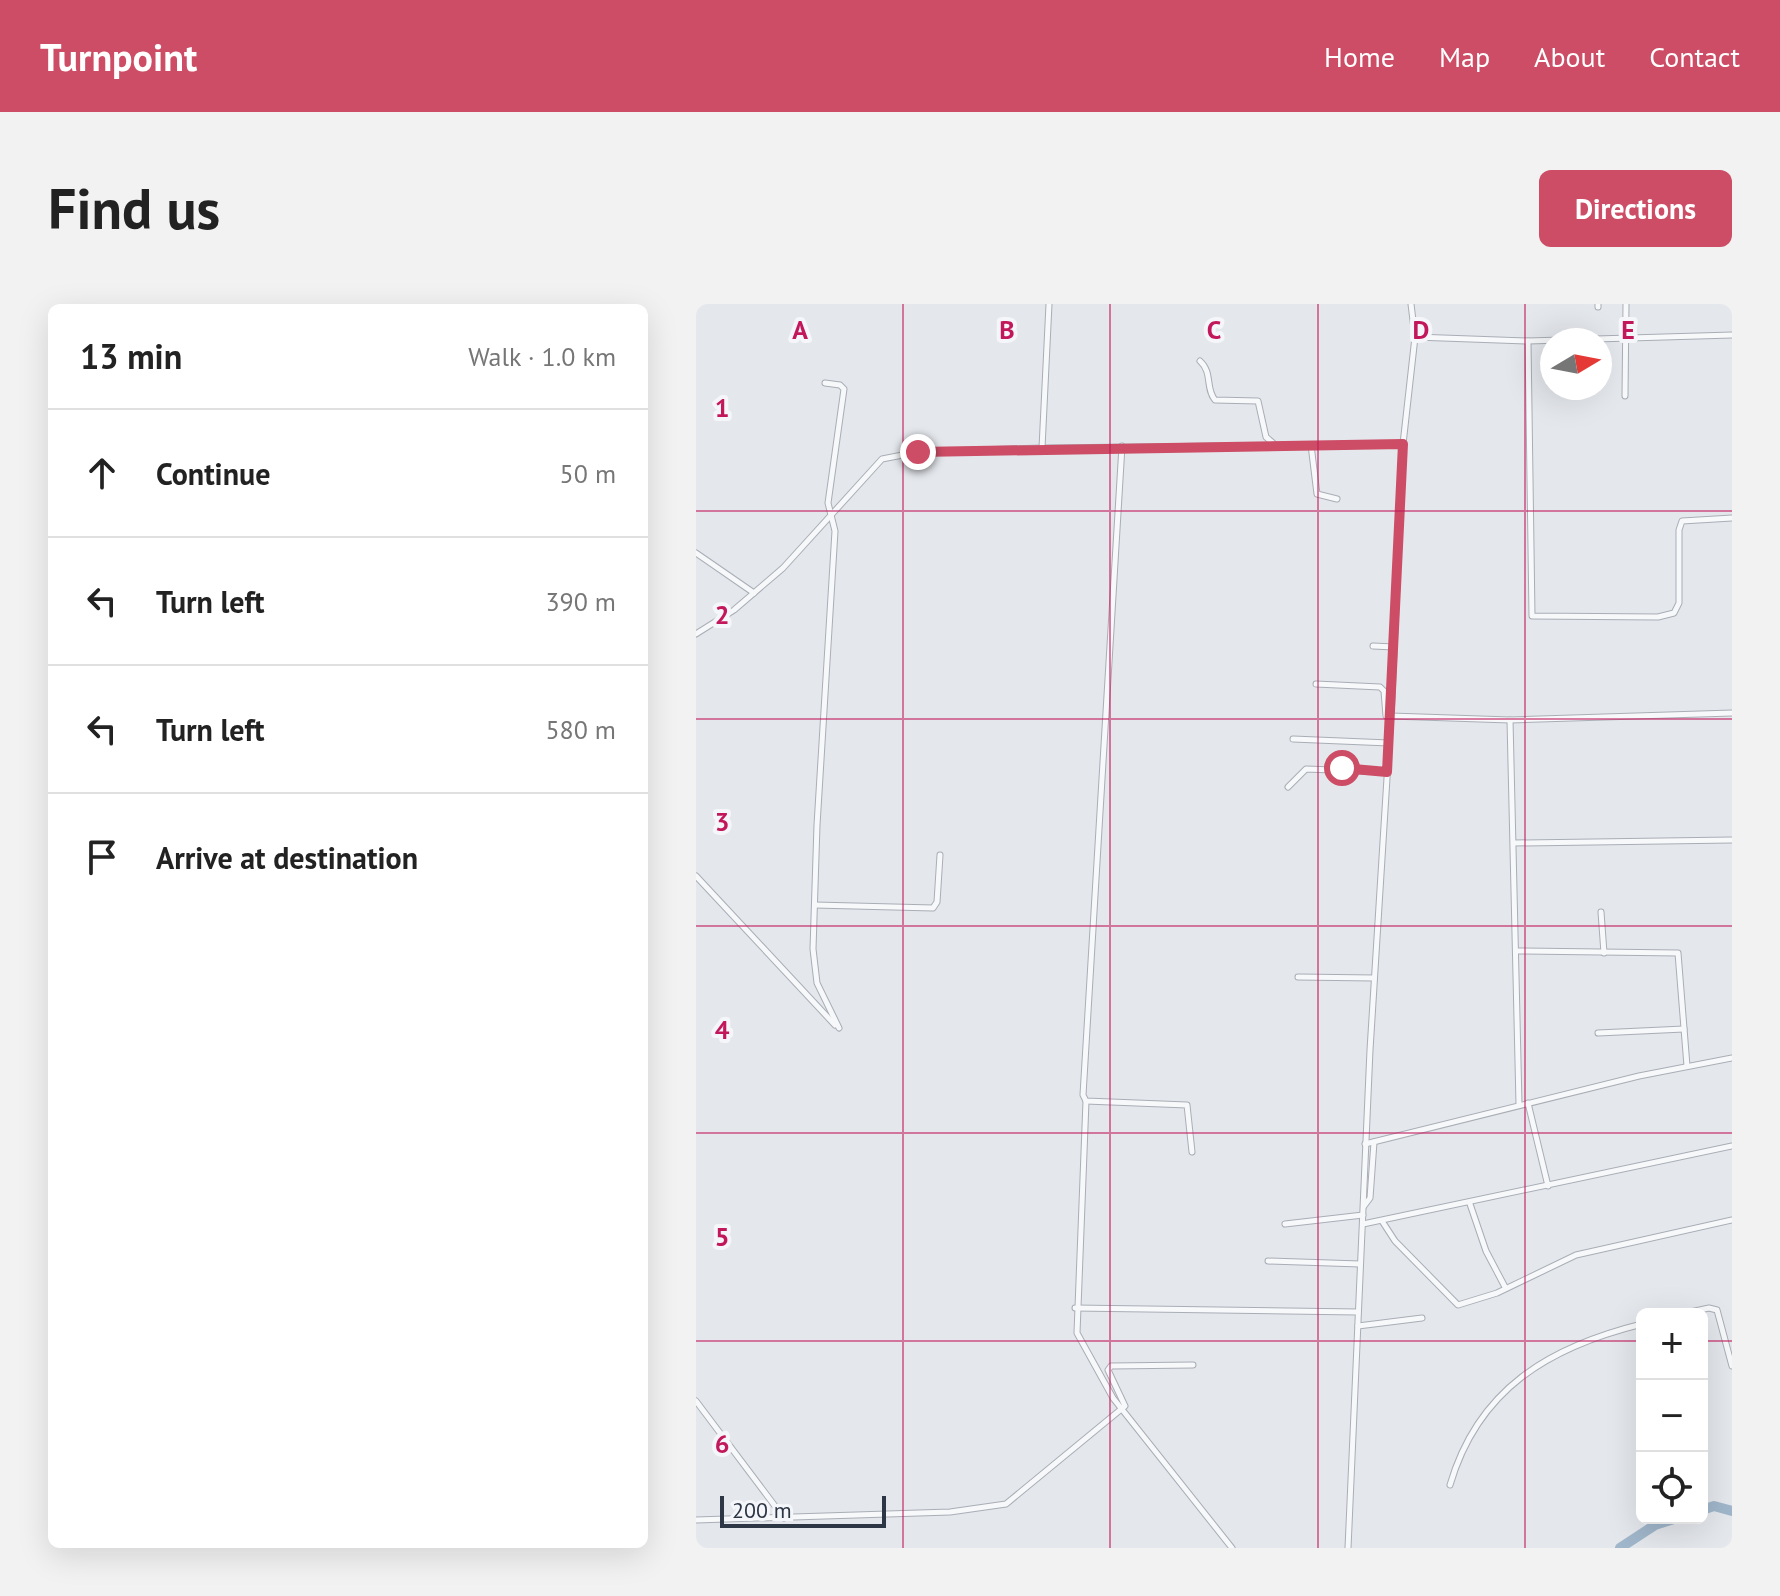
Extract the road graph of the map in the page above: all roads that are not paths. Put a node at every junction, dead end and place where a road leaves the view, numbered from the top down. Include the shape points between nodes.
1 (1049, 304) edge
2 (1411, 304) edge
3 (1626, 304) edge
4 (1732, 335) edge
5 (1627, 336) junction
6 (1415, 337) junction
7 (1528, 341) junction
8 (1200, 361) dead end
9 (825, 383) dead end
10 (1625, 396) dead end
11 (1273, 443) junction
12 (1403, 444) junction
13 (1311, 445) junction
14 (1122, 446) junction
15 (1042, 448) junction
16 (1337, 499) dead end
17 (833, 514) junction
18 (1732, 518) edge
19 (696, 553) edge
20 (754, 593) junction
21 (696, 634) edge
22 (1373, 646) dead end
23 (1394, 647) junction
24 (1316, 684) dead end
25 (1732, 713) edge
26 (1391, 718) junction
27 (1510, 720) junction
28 (1293, 739) dead end
29 (1389, 743) junction
30 (1387, 772) junction
31 (1288, 787) dead end
32 (1732, 840) edge
33 (1515, 843) junction
34 (940, 855) dead end
35 (696, 876) edge
36 (815, 905) junction
37 (1601, 912) dead end
38 (1517, 951) junction
39 (1604, 953) junction
40 (1298, 977) dead end
41 (1374, 978) junction
42 (1684, 1029) junction
43 (1598, 1033) dead end
44 (1732, 1058) edge
45 (1687, 1066) junction
46 (1086, 1101) junction
47 (1528, 1103) junction
48 (1519, 1104) junction
49 (1374, 1142) junction
50 (1365, 1144) junction
51 (1732, 1146) edge
52 (1192, 1152) dead end
53 (1548, 1186) junction
54 (1470, 1204) junction
55 (1364, 1206) junction
56 (1363, 1215) junction
57 (1732, 1220) edge
58 (1382, 1221) junction
59 (1285, 1224) dead end
60 (1363, 1224) junction
61 (1268, 1261) dead end
62 (1360, 1264) junction
63 (1505, 1287) junction
64 (1075, 1308) junction
65 (1708, 1308) edge
66 (1358, 1312) junction
67 (1422, 1318) dead end
68 (1358, 1326) junction
69 (1636, 1326) edge
70 (1193, 1365) dead end
71 (1732, 1366) edge
72 (696, 1401) edge
73 (1122, 1410) junction
74 (1450, 1485) dead end
75 (784, 1518) junction
76 (696, 1520) edge
77 (1232, 1548) edge
78 (1348, 1548) edge

1 - 15 street
2 - 6 street
3 - 5 street
4 - 5 street
5 - 7 street
5 - 10 street
6 - 7 street
6 - 12 street
7 - 18 street via 1532,616 1674,613 1679,603 1682,521
8 - 11 street via 1209,372 1215,400 1258,401 1266,437
9 - 17 street via 844,389 828,503
11 - 13 street
11 - 14 street
12 - 13 street
12 - 23 street
13 - 16 street via 1317,494
14 - 15 street
14 - 46 street via 1083,1071
15 - 17 street via 918,452 882,459
17 - 20 street
17 - 36 street
19 - 20 street
20 - 21 street
22 - 23 street
23 - 26 street
24 - 26 street via 1380,687 1386,716
25 - 27 street
26 - 27 street
26 - 29 street
27 - 33 street
28 - 29 street
29 - 30 street
30 - 31 street via 1306,769
30 - 41 street
32 - 33 street
33 - 38 street
34 - 36 street via 933,908
35 - 36 street via 839,1028 817,983
37 - 39 street
38 - 39 street
38 - 48 street
39 - 42 street via 1678,953
40 - 41 street
41 - 50 street
42 - 43 street
42 - 45 street
44 - 45 street
45 - 47 street
46 - 52 street via 1187,1105
46 - 64 street
47 - 48 street
47 - 53 street
48 - 49 street
49 - 50 street
49 - 55 street via 1370,1198
50 - 55 street
51 - 53 street
53 - 54 street
54 - 58 street
54 - 63 street
55 - 56 street
56 - 59 street
56 - 60 street
57 - 63 street via 1576,1255
58 - 60 street
58 - 63 street via 1454,1305
60 - 62 street
61 - 62 street
62 - 66 street
64 - 66 street
64 - 73 street via 1077,1333 1089,1360
65 - 71 street via 1717,1310
66 - 68 street
67 - 68 street
68 - 78 street
69 - 74 street via 1582,1343 1524,1375 1480,1417 1460,1449
70 - 73 street via 1111,1366 1108,1370 1125,1400
72 - 75 street
73 - 75 street via 1006,1504 950,1512
73 - 77 street
75 - 76 street

